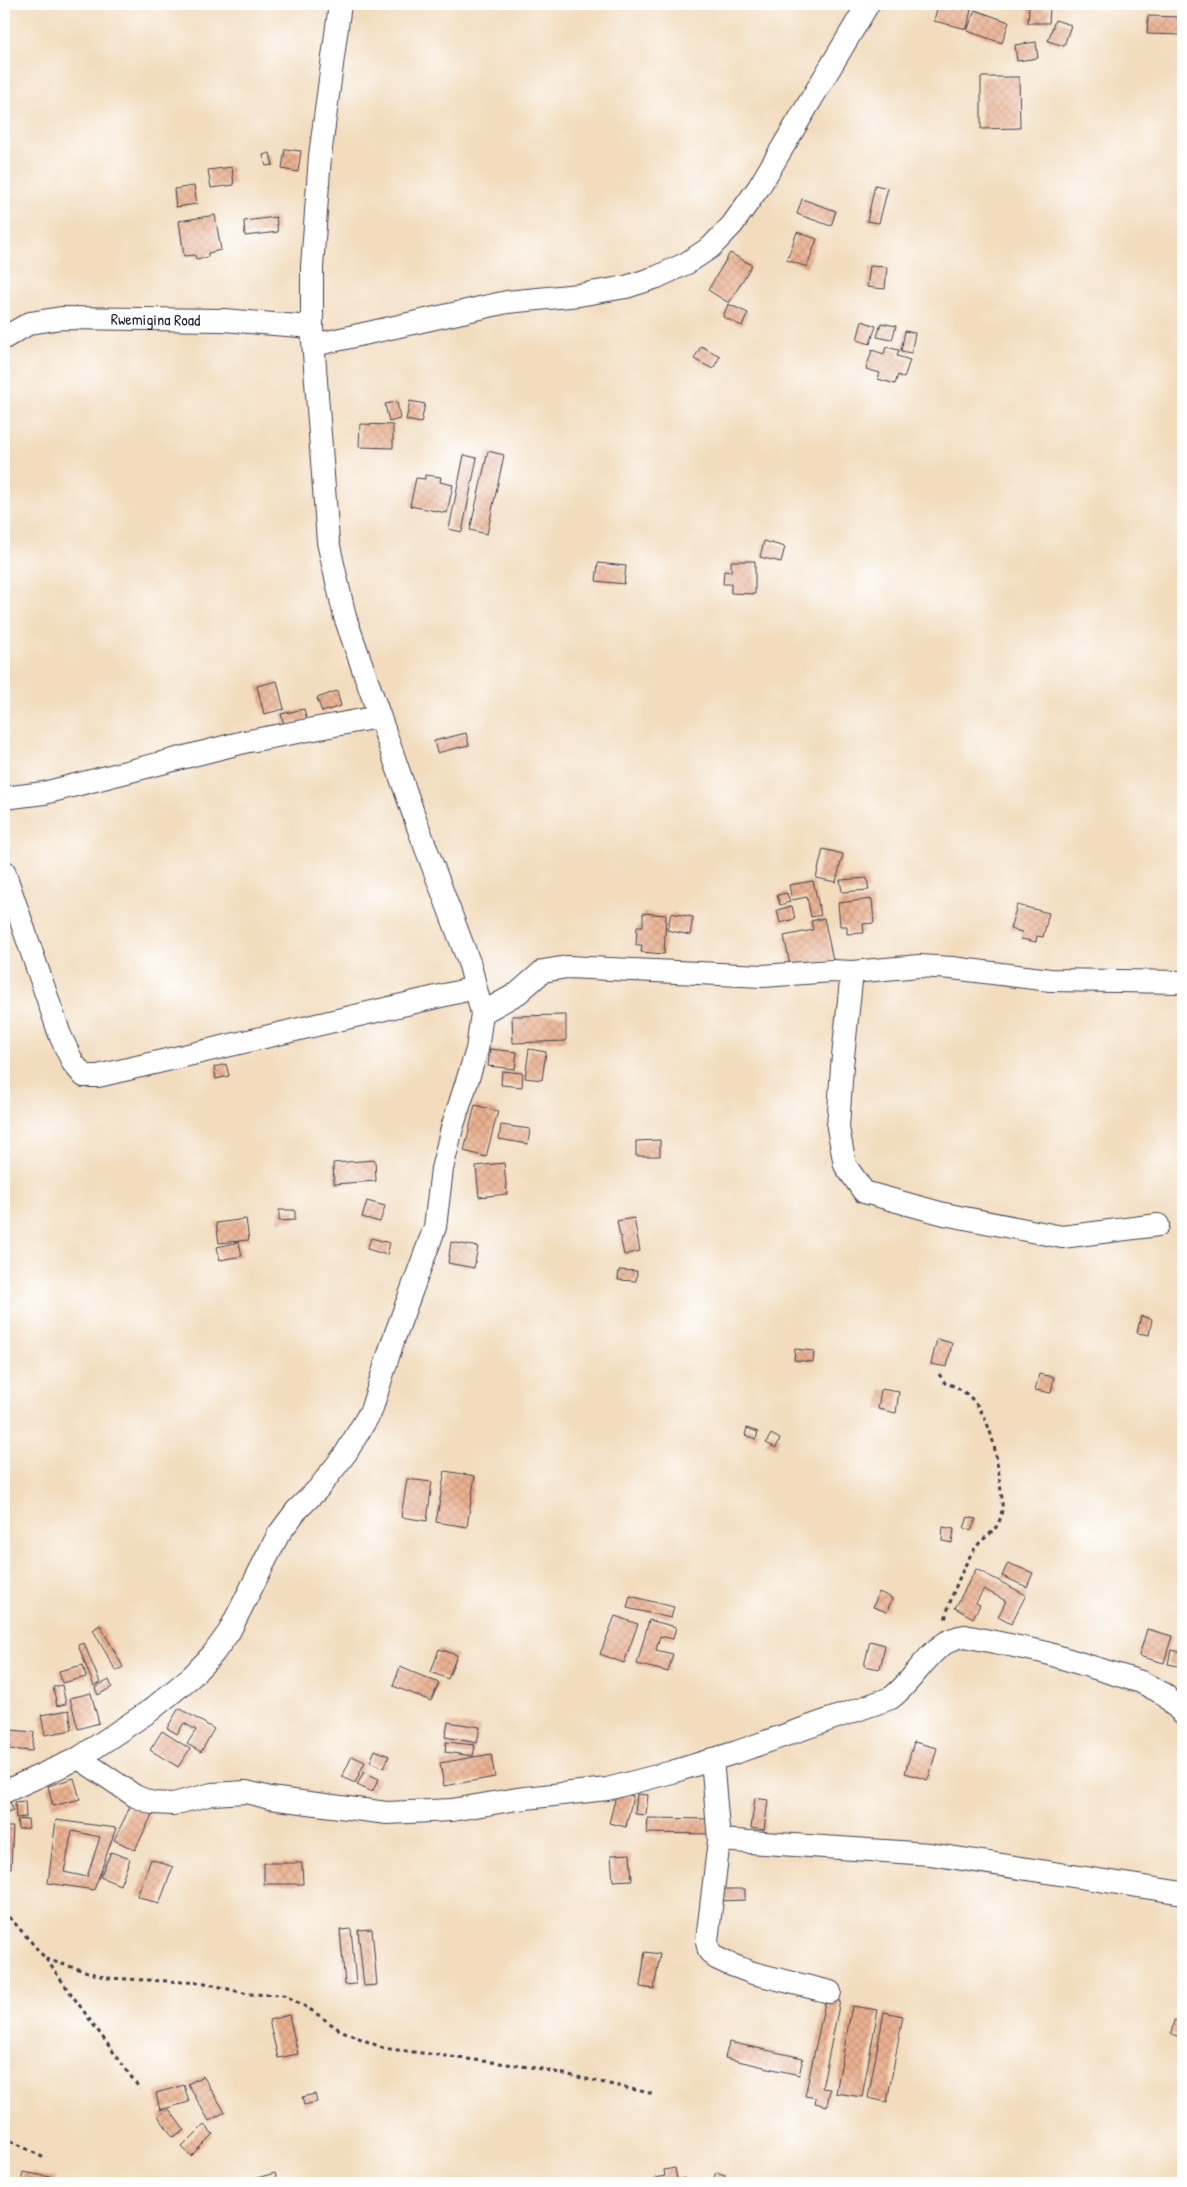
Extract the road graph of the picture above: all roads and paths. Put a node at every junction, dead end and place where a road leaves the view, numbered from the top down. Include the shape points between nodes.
1 (340, 4) edge
2 (868, 4) edge
3 (313, 336) junction
4 (4, 338) edge
5 (378, 717) junction
6 (4, 798) edge
7 (4, 871) edge
8 (852, 972) junction
9 (1183, 982) edge
10 (476, 988) junction
11 (482, 1013) junction
12 (1158, 1225) dead end
13 (939, 1374) dead end
14 (942, 1644) junction
15 (1183, 1714) edge
16 (79, 1758) junction
17 (712, 1759) junction
18 (4, 1792) edge
19 (719, 1840) junction
20 (1183, 1893) edge
21 (4, 1911) edge
22 (46, 1959) junction
23 (830, 1992) dead end
24 (140, 2090) dead end
25 (654, 2094) dead end
26 (4, 2137) edge
27 (44, 2158) dead end

1 - 3 street via 320,156 312,267
2 - 3 street, Rwemigina Road via 759,187 732,225 711,247 687,263 657,277 626,286 579,295 507,302 404,326
3 - 4 street, Rwemigina Road via 223,320 61,318 30,323
3 - 5 street via 328,542 345,617
5 - 6 street via 244,742 44,793
5 - 10 street
7 - 10 street via 60,1035 73,1063 84,1076 98,1076
8 - 9 street via 919,966 1050,980
8 - 11 street via 763,976 566,967 543,971 518,993
8 - 12 street via 838,1128 845,1165 864,1192 944,1214 1062,1237
10 - 11 street
11 - 16 street via 477,1050 442,1169 435,1227 371,1411 346,1453 278,1535 229,1632 213,1654 151,1710
13 - 14 path via 945,1383 956,1386 970,1397 991,1431 1002,1503 1000,1520 994,1530 977,1546 965,1564 945,1617
14 - 15 street via 965,1636 1043,1652 1141,1682 1164,1694
14 - 17 street via 891,1698
16 - 17 street via 135,1796 152,1803 173,1804 212,1794 246,1792 387,1813 452,1810 607,1789
16 - 18 street
17 - 19 street
19 - 20 street via 930,1854
19 - 23 street via 706,1941 709,1951 716,1958 753,1972
21 - 22 path
22 - 24 path
22 - 25 path via 107,1978 205,1983 248,1994 284,1995 340,2030 383,2048 537,2068
26 - 27 path

